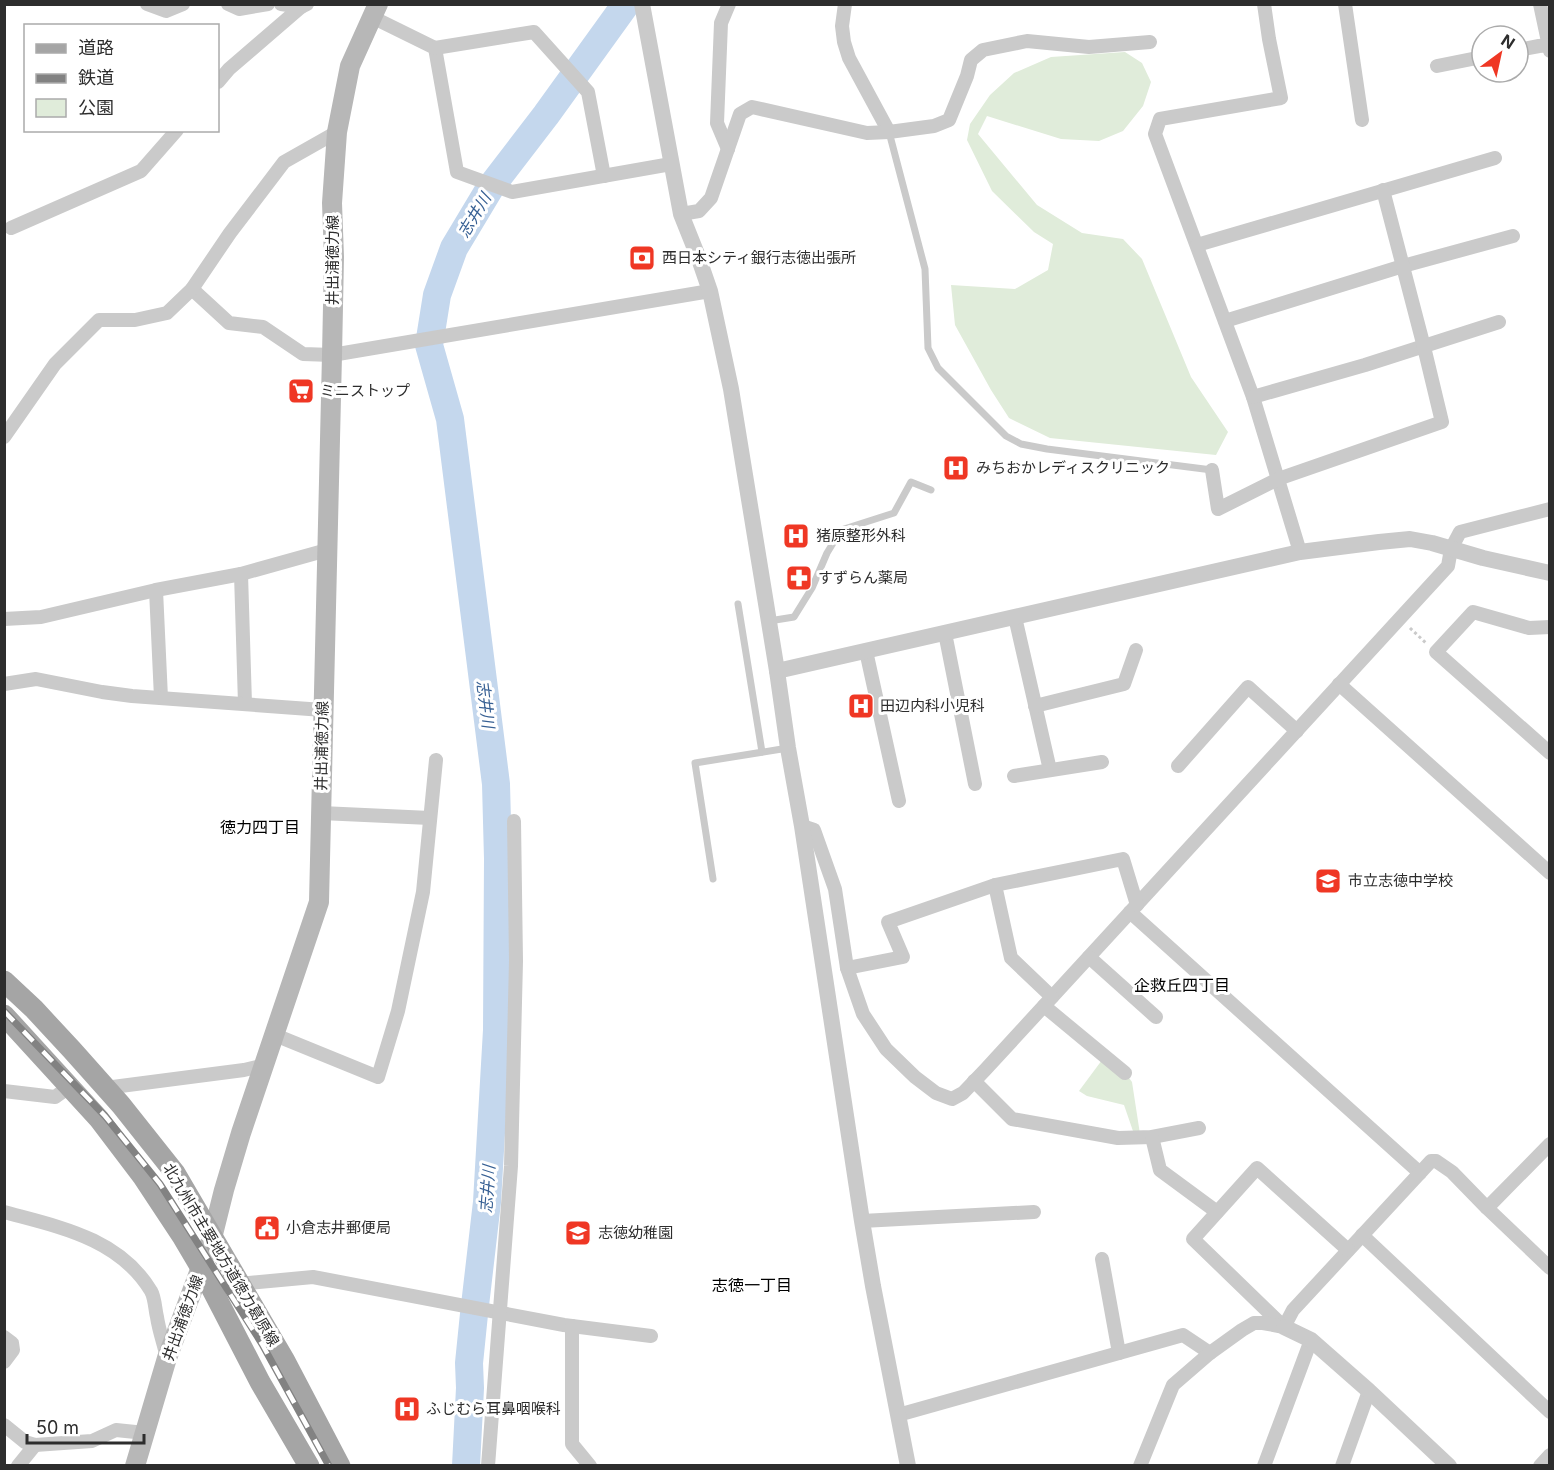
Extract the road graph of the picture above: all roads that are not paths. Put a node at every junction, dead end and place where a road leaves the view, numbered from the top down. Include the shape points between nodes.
1 (147, 4) edge
2 (183, 4) edge
3 (228, 4) edge
4 (268, 4) edge
5 (281, 4) edge
6 (642, 4) edge
7 (729, 4) edge
8 (845, 4) edge
9 (1264, 4) edge
10 (1345, 4) edge
11 (1540, 4) edge
12 (304, 6) edge
13 (375, 11) edge
14 (1150, 42) dead end
15 (1549, 45) edge
16 (435, 48) junction
17 (1530, 48) edge
18 (1550, 51) edge
19 (1470, 59) edge
20 (1437, 66) dead end
21 (219, 81) edge
22 (1362, 120) dead end
23 (175, 132) edge
24 (337, 132) junction
25 (889, 132) junction
26 (728, 149) junction
27 (1495, 158) dead end
28 (671, 164) junction
29 (604, 176) junction
30 (1383, 190) junction
31 (681, 214) junction
32 (11, 228) dead end
33 (1514, 236) dead end
34 (1197, 245) junction
35 (1403, 266) junction
36 (192, 289) junction
37 (710, 291) junction
38 (1225, 321) junction
39 (1499, 322) dead end
40 (1424, 347) junction
41 (332, 355) junction
42 (1253, 398) junction
43 (4, 437) edge
44 (1212, 470) joint
45 (1278, 479) junction
46 (931, 490) dead end
47 (1550, 509) edge
48 (1451, 549) junction
49 (327, 550) junction
50 (1300, 552) junction
51 (1550, 573) edge
52 (241, 574) junction
53 (156, 590) junction
54 (738, 604) dead end
55 (1015, 617) junction
56 (4, 619) edge
57 (769, 621) junction
58 (1550, 627) edge
59 (945, 633) junction
60 (1136, 650) dead end
61 (866, 651) junction
62 (777, 671) junction
63 (4, 684) edge
64 (1339, 684) junction
65 (161, 698) junction
66 (245, 704) junction
67 (1035, 705) junction
68 (323, 710) junction
69 (1297, 731) junction
70 (788, 748) junction
71 (762, 752) junction
72 (1550, 753) edge
73 (436, 760) dead end
74 (1102, 762) dead end
75 (1178, 766) dead end
76 (1050, 770) junction
77 (1014, 776) dead end
78 (975, 784) dead end
79 (898, 801) dead end
80 (321, 813) junction
81 (430, 818) junction
82 (514, 821) dead end
83 (802, 826) junction
84 (1550, 873) edge
85 (713, 879) dead end
86 (995, 885) junction
87 (1133, 908) junction
88 (1089, 957) junction
89 (847, 968) junction
90 (4, 981) edge
91 (1048, 1002) junction
92 (4, 1015) edge
93 (1156, 1017) dead end
94 (275, 1035) junction
95 (265, 1065) junction
96 (1125, 1073) dead end
97 (974, 1082) junction
98 (69, 1087) junction
99 (105, 1088) junction
100 (4, 1091) edge
101 (1199, 1128) dead end
102 (1152, 1137) junction
103 (1550, 1144) edge
104 (1419, 1173) junction
105 (1487, 1208) junction
106 (4, 1212) edge
107 (1034, 1212) dead end
108 (1217, 1212) junction
109 (862, 1221) junction
110 (1362, 1235) junction
111 (212, 1238) junction
112 (1348, 1250) junction
113 (1101, 1259) dead end
114 (201, 1268) junction
115 (1550, 1268) edge
116 (239, 1284) junction
117 (501, 1314) junction
118 (572, 1326) junction
119 (1284, 1327) junction
120 (651, 1336) dead end
121 (4, 1337) edge
122 (1311, 1340) junction
123 (1119, 1353) junction
124 (1210, 1353) junction
125 (167, 1358) junction
126 (4, 1362) edge
127 (1369, 1391) junction
128 (1550, 1412) edge
129 (898, 1415) junction
130 (4, 1425) edge
131 (145, 1433) junction
132 (35, 1445) junction
133 (1550, 1455) edge
134 (18, 1466) edge
135 (135, 1466) edge
136 (309, 1466) edge
137 (340, 1466) edge
138 (488, 1466) edge
139 (590, 1466) edge
140 (908, 1466) edge
141 (1140, 1466) edge
142 (1264, 1466) edge
143 (1342, 1466) edge
144 (1449, 1466) edge
145 (1540, 1466) edge

1 - 2 street via 166,11
3 - 4 street via 239,9
5 - 12 street
6 - 28 street
7 - 26 street via 720,23 717,123
8 - 25 street via 842,26 849,58
9 - 34 street via 1281,98 1160,119 1155,134
10 - 22 street
11 - 15 street
12 - 21 street
13 - 16 street
13 - 24 main road, 井出浦徳力線 via 350,66
14 - 25 street via 1089,47 1027,40 983,50 971,60 949,120
15 - 17 street
15 - 18 street
16 - 29 street via 534,32 588,92
16 - 29 street via 457,172 512,192
19 - 20 street
23 - 32 street via 141,171
24 - 36 street via 284,162
24 - 41 main road, 井出浦徳力線 via 332,203
25 - 26 street via 867,133 752,107 740,114
25 - 44 lane via 925,269 928,348 938,368 1006,436 1021,444
26 - 31 street via 711,198 699,211
27 - 30 street
28 - 29 street
28 - 31 street
30 - 34 street
30 - 35 street
31 - 37 street
33 - 35 street
34 - 38 street
35 - 38 street
35 - 40 street
36 - 41 street via 229,323 263,327 303,354
36 - 43 street via 167,313 135,320 99,320 55,364
37 - 41 street
37 - 57 street via 731,389
38 - 42 street
39 - 40 street
40 - 42 street
40 - 45 street via 1442,422
41 - 49 main road, 井出浦徳力線
42 - 45 street
44 - 45 street via 1218,509
45 - 50 street
46 - 57 lane via 911,482 894,513 841,530 794,617
47 - 48 street via 1460,532
48 - 50 street via 1410,539
48 - 51 street
48 - 64 street via 1448,566
49 - 52 street
49 - 68 main road, 井出浦徳力線
50 - 55 street
52 - 53 street
52 - 66 street
53 - 56 street via 40,617
53 - 65 street
54 - 71 lane
55 - 59 street
55 - 67 street
57 - 62 street
58 - 72 street via 1529,628 1473,612 1436,652
59 - 61 street
59 - 78 street
60 - 67 street via 1124,684
61 - 62 street
61 - 79 street
62 - 70 street
63 - 65 street via 36,679
64 - 69 street
64 - 84 street
65 - 66 street
66 - 68 street
67 - 76 street
68 - 80 main road, 井出浦徳力線
69 - 75 street via 1248,687
69 - 87 street
70 - 71 lane
70 - 83 street
71 - 85 lane via 695,763
73 - 81 street
74 - 76 street
76 - 77 street
80 - 81 street
80 - 94 main road, 井出浦徳力線 via 319,902
81 - 94 street via 423,892 398,1011 378,1077
82 - 117 street via 516,961 511,1166
83 - 89 street via 814,830 835,889
83 - 109 street
86 - 87 street via 1123,859
86 - 89 street via 888,922 903,957
86 - 91 street via 1011,958
87 - 88 street
87 - 104 street
88 - 91 street
88 - 93 street
89 - 97 street via 863,1014 886,1049 915,1077 936,1093 952,1099
90 - 99 main road, 北九州市主要地方道徳力葛原線
91 - 96 street
91 - 97 street
92 - 98 main road, 北九州市主要地方道徳力葛原線
94 - 95 main road, 井出浦徳力線
95 - 99 street
95 - 111 main road, 井出浦徳力線
97 - 102 street via 1012,1119 1118,1138
98 - 100 street via 55,1097
98 - 114 main road, 北九州市主要地方道徳力葛原線 via 143,1177
99 - 111 main road, 北九州市主要地方道徳力葛原線 via 175,1173
101 - 102 street
102 - 108 street via 1160,1170
103 - 105 street
104 - 105 street via 1431,1161 1437,1161
104 - 110 street
105 - 115 street
106 - 125 street via 97,1241 130,1263 152,1293
107 - 109 street
108 - 112 street via 1257,1168
108 - 119 street via 1193,1239
109 - 129 street
110 - 112 street
110 - 128 street
111 - 114 main road, 井出浦徳力線
111 - 116 main road, 北九州市主要地方道徳力葛原線
112 - 119 street via 1293,1310
113 - 123 street
114 - 125 main road, 井出浦徳力線
114 - 136 main road, 北九州市主要地方道徳力葛原線
116 - 117 street via 313,1277
116 - 137 main road, 北九州市主要地方道徳力葛原線
117 - 118 street
117 - 138 street
118 - 120 street
118 - 139 street via 572,1444
119 - 122 street
119 - 124 street via 1254,1323
121 - 126 street via 12,1343 13,1350
122 - 127 street
122 - 142 street
123 - 124 street via 1183,1335
123 - 129 street
124 - 141 street via 1173,1385
125 - 131 main road, 井出浦徳力線
127 - 143 street
127 - 144 street
129 - 140 street
130 - 132 street
131 - 132 street via 116,1430 92,1441
131 - 135 main road, 井出浦徳力線
132 - 134 street
133 - 145 street

